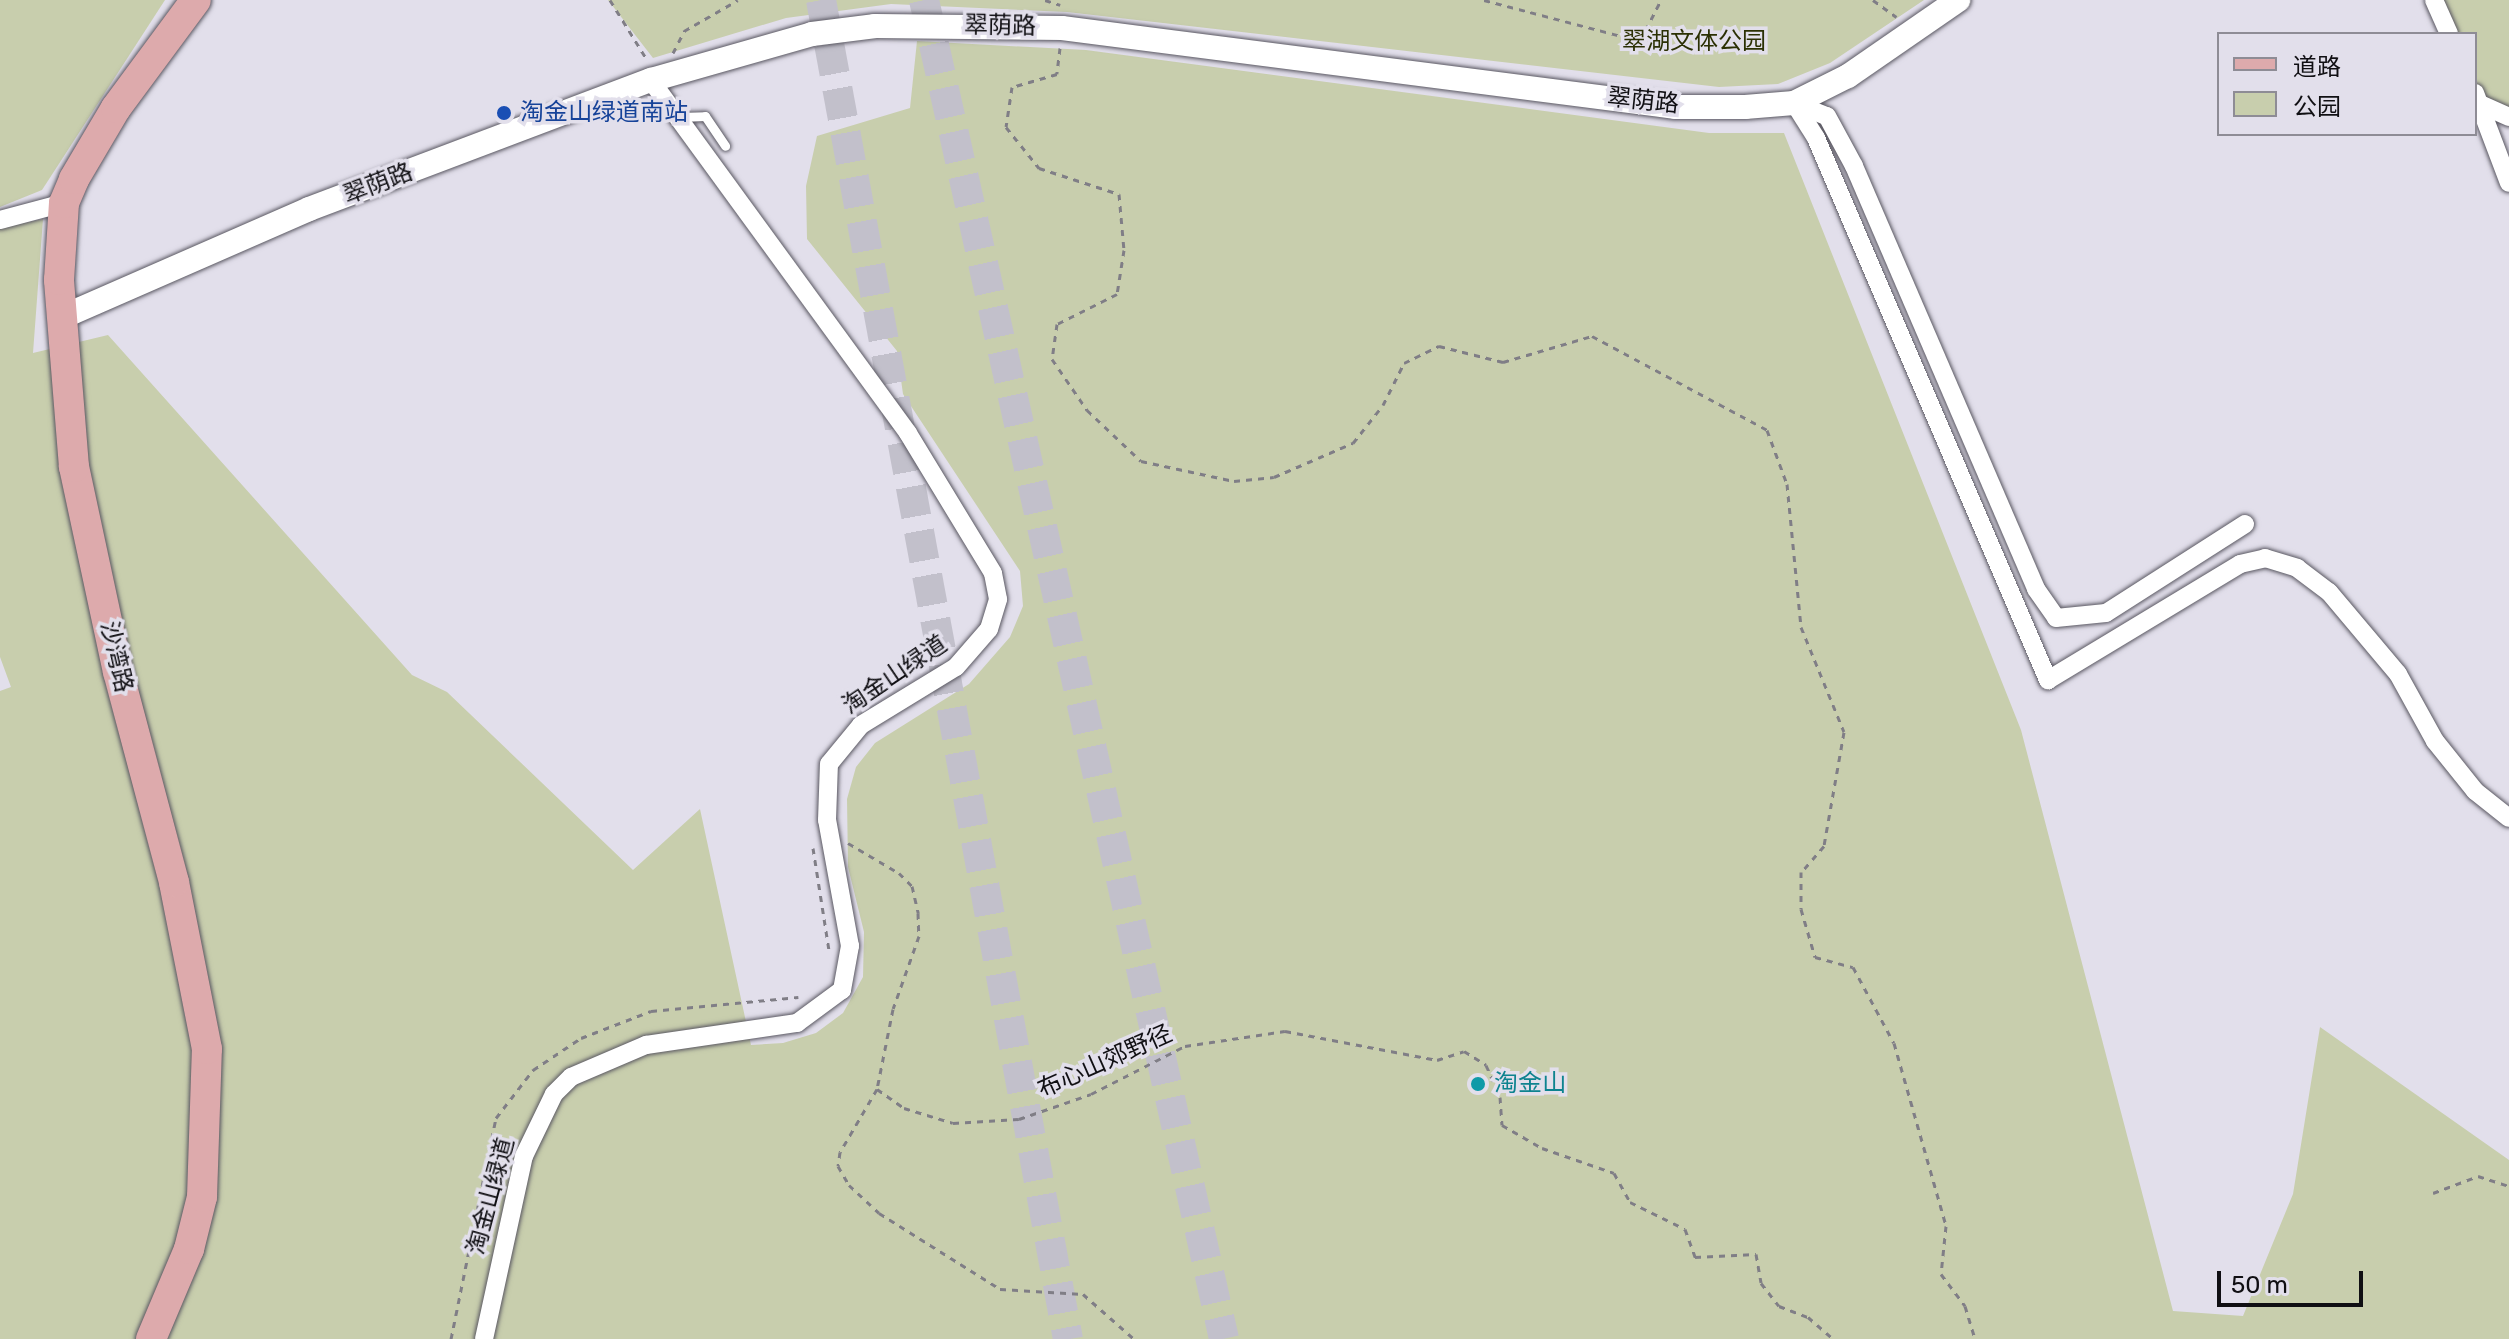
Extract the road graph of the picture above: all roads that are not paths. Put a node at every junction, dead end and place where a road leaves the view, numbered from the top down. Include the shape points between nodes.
1 (196, 0) edge
2 (1958, 0) edge
3 (2434, 0) edge
4 (2448, 32) edge
5 (651, 73) junction
6 (2477, 98) edge
7 (1794, 103) junction
8 (680, 117) junction
9 (2509, 117) edge
10 (725, 146) dead end
11 (2509, 183) edge
12 (64, 203) junction
13 (0, 220) edge
14 (60, 318) junction
15 (2245, 524) dead end
16 (2509, 818) edge
17 (151, 1339) edge
18 (484, 1339) edge

1 - 12 main road, 沙湾路 via 116,108
2 - 7 street, 翠荫路 via 1859,69
3 - 4 street
5 - 7 street, 翠荫路 via 812,34 875,26 1009,25 1676,107
5 - 8 street, 淘金山绿道
5 - 14 street, 翠荫路 via 309,209
6 - 9 street
6 - 11 street
7 - 15 street via 1827,116 1854,166 2036,589 2056,618 2106,613
7 - 16 street via 1816,138 2048,680 2240,564 2265,558 2297,568 2329,592 2398,674 2435,741 2475,791
8 - 10 lane via 705,116
8 - 18 street, 淘金山绿道 via 908,433 993,573 996,614 956,667 861,725 841,742 829,764 827,820 850,946 842,990 797,1023 646,1045 583,1071 554,1094 524,1156
12 - 13 street
12 - 14 main road, 沙湾路
14 - 17 main road, 沙湾路 via 74,467 118,672 174,882 207,1049 202,1197 189,1249

